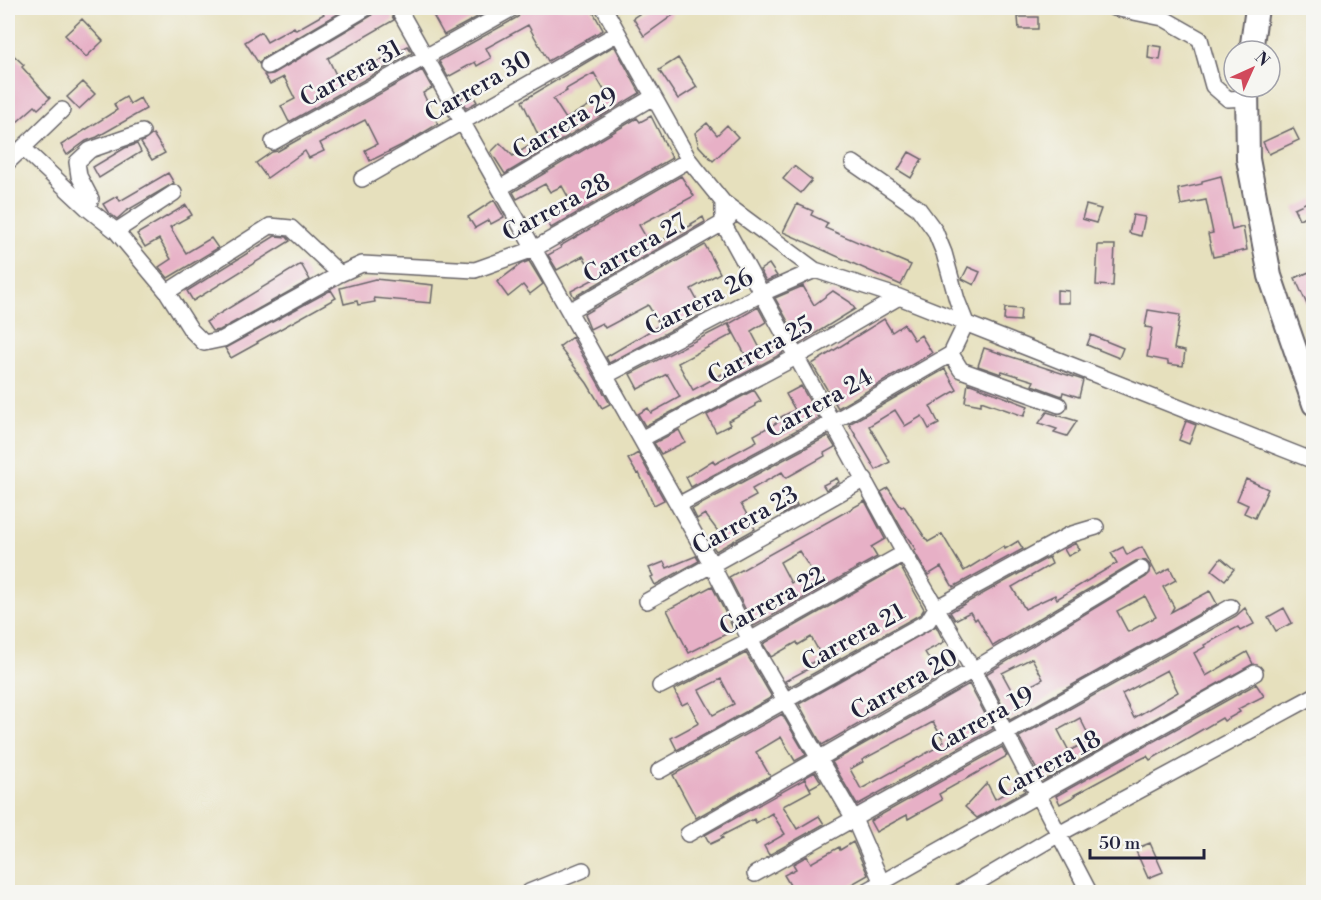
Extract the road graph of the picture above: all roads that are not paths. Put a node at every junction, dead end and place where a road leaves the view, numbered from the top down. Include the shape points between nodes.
1 (366, 8) edge
2 (398, 8) edge
3 (513, 8) edge
4 (604, 8) edge
5 (1114, 8) edge
6 (1257, 8) edge
7 (618, 33) junction
8 (1253, 39) edge
9 (426, 57) junction
10 (268, 66) dead end
11 (1222, 94) edge
12 (653, 97) junction
13 (1246, 99) edge
14 (62, 110) dead end
15 (462, 121) junction
16 (142, 132) dead end
17 (273, 142) dead end
18 (22, 148) junction
19 (688, 160) junction
20 (8, 162) edge
21 (853, 163) dead end
22 (362, 179) dead end
23 (500, 188) junction
24 (174, 193) dead end
25 (723, 202) junction
26 (87, 208) junction
27 (739, 214) junction
28 (723, 223) junction
29 (116, 231) junction
30 (534, 249) junction
31 (814, 270) junction
32 (340, 274) junction
33 (167, 292) junction
34 (763, 293) junction
35 (899, 297) junction
36 (569, 311) junction
37 (966, 323) junction
38 (951, 354) junction
39 (796, 357) junction
40 (605, 376) junction
41 (1314, 404) edge
42 (1059, 405) dead end
43 (833, 422) junction
44 (641, 439) junction
45 (1314, 461) edge
46 (865, 479) junction
47 (678, 505) junction
48 (1096, 527) dead end
49 (904, 554) junction
50 (712, 565) junction
51 (1141, 569) dead end
52 (647, 601) dead end
53 (1231, 607) dead end
54 (936, 608) junction
55 (750, 640) junction
56 (973, 670) junction
57 (1255, 673) dead end
58 (660, 686) dead end
59 (1314, 696) edge
60 (786, 700) junction
61 (1005, 733) junction
62 (820, 759) junction
63 (659, 771) dead end
64 (1040, 795) junction
65 (854, 819) junction
66 (688, 834) dead end
67 (1059, 834) junction
68 (583, 870) dead end
69 (755, 874) dead end
70 (881, 887) edge
71 (529, 892) edge
72 (865, 892) edge
73 (961, 892) edge
74 (1089, 892) edge

1 - 10 street
2 - 9 street
3 - 9 street, Carrera 31
4 - 7 street
5 - 11 street via 1163,18 1200,39 1213,86
6 - 8 main road
7 - 12 street
7 - 15 street, Carrera 30
9 - 15 street
9 - 17 street, Carrera 31
12 - 19 street
12 - 23 street, Carrera 29
13 - 41 main road via 1248,159 1270,276
14 - 18 street
15 - 22 street, Carrera 30
15 - 23 street
16 - 26 street via 90,150 77,162 91,199
18 - 20 street
18 - 26 street
19 - 25 street
19 - 30 street, Carrera 28
21 - 37 street via 918,208 935,231
23 - 30 street
24 - 29 street
25 - 27 street
25 - 28 street
26 - 29 street
27 - 28 street, Carrera 27
27 - 31 street
28 - 34 street
28 - 36 street, Carrera 27
29 - 33 street
30 - 32 street, Carrera 28 via 475,270 362,264
30 - 36 street
31 - 34 street, Carrera 26
31 - 35 street
32 - 33 street via 291,228 270,226
32 - 33 street, Carrera 28 via 223,339 204,343
34 - 39 street
34 - 40 street, Carrera 26
35 - 37 street
35 - 39 street, Carrera 25
36 - 40 street
37 - 38 street
37 - 45 street
38 - 42 street via 961,370
38 - 43 street, Carrera 24
39 - 43 street
39 - 44 street, Carrera 25
40 - 44 street
43 - 46 street
43 - 47 street, Carrera 24
44 - 47 street
46 - 49 street
46 - 50 street, Carrera 23
47 - 50 street
48 - 54 street, Carrera 21 via 1065,537
49 - 54 street
49 - 55 street, Carrera 22
50 - 52 street, Carrera 23
50 - 55 street
51 - 56 street, Carrera 20
53 - 61 street, Carrera 19
54 - 56 street
54 - 60 street, Carrera 21 via 928,621
55 - 58 street, Carrera 22
55 - 60 street
56 - 61 street
56 - 62 street, Carrera 20
57 - 64 street, Carrera 18
59 - 67 street
60 - 62 street
60 - 63 street, Carrera 21
61 - 64 street
61 - 65 street, Carrera 19
62 - 65 street
62 - 66 street, Carrera 20
64 - 67 street
64 - 70 street, Carrera 18
65 - 69 street, Carrera 19
65 - 70 street
67 - 73 street
67 - 74 street
68 - 71 street
70 - 72 street, Carrera 18

